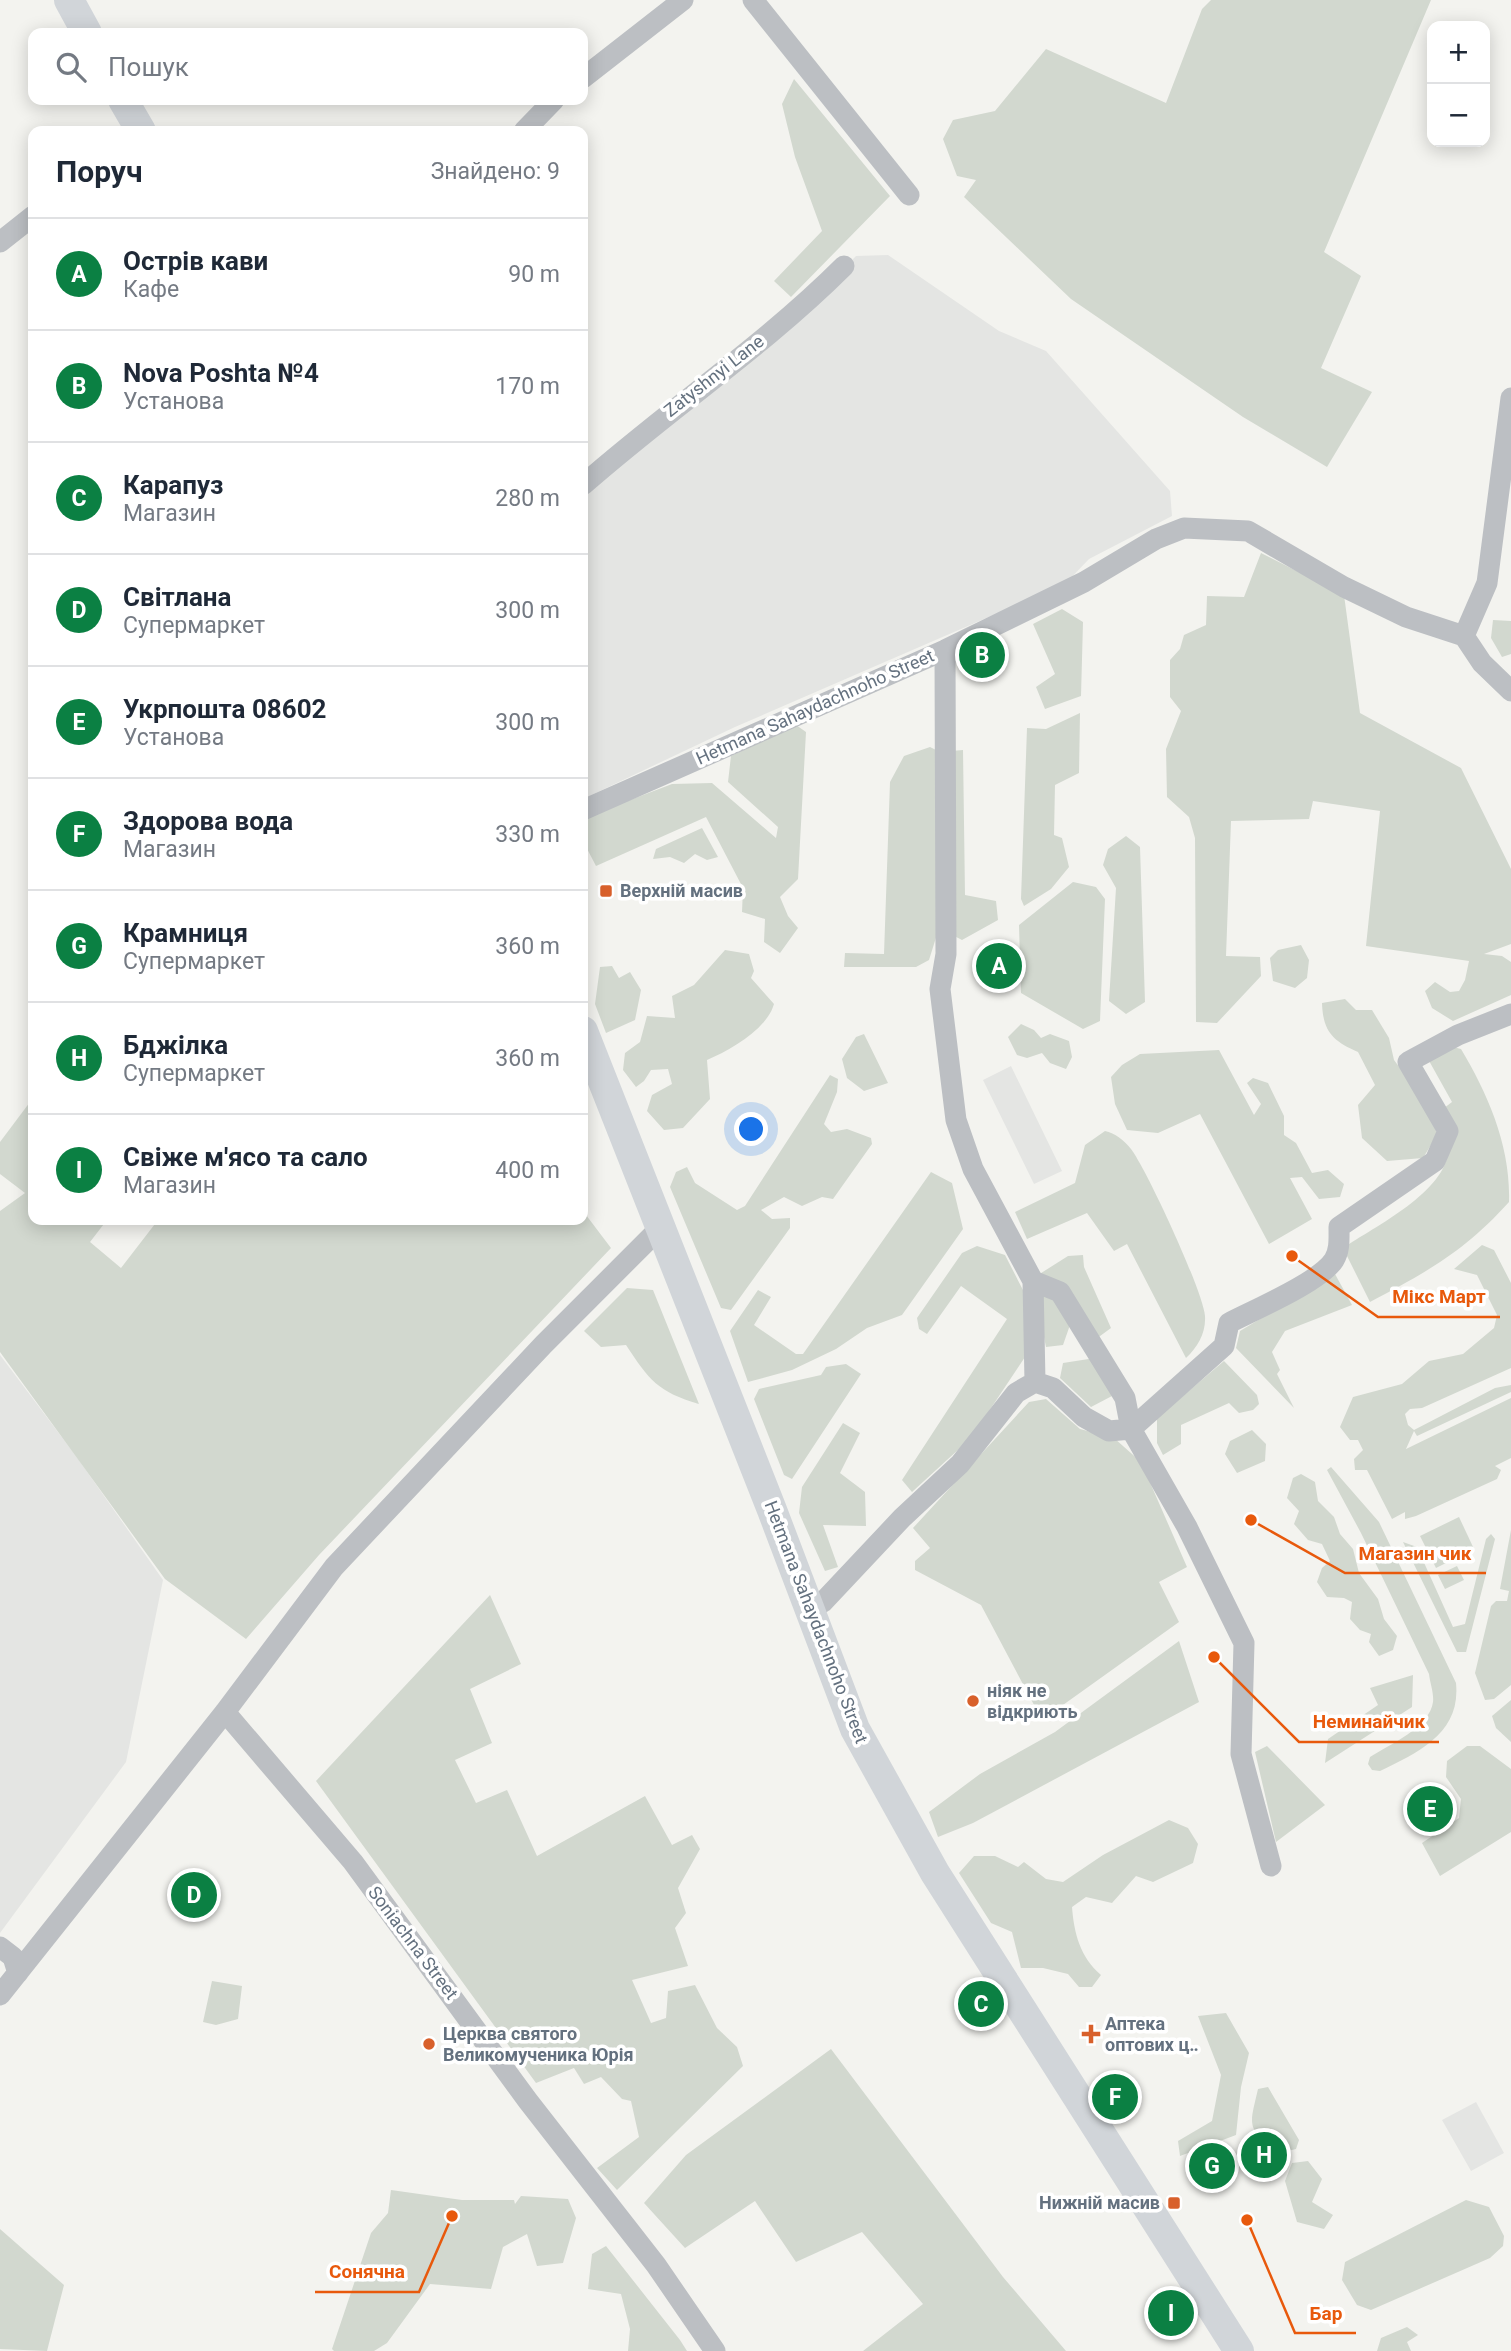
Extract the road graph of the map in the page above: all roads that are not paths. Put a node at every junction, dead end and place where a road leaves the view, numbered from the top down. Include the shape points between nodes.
1 (69, 0) edge
2 (683, 0) edge
3 (753, 0) edge
4 (84, 28) edge
5 (588, 74) edge
6 (126, 105) edge
7 (549, 105) edge
8 (138, 126) edge
9 (529, 126) edge
10 (909, 195) dead end
11 (28, 220) edge
12 (0, 242) edge
13 (844, 265) dead end
14 (1511, 398) edge
15 (588, 480) edge
16 (1464, 636) junction
17 (945, 650) junction
18 (1511, 691) edge
19 (588, 808) edge
20 (1511, 1014) edge
21 (588, 1044) edge
22 (660, 1228) junction
23 (1033, 1281) junction
24 (1035, 1382) junction
25 (1131, 1429) junction
26 (809, 1611) junction
27 (225, 1712) junction
28 (1271, 1866) dead end
29 (0, 1947) edge
30 (18, 1973) junction
31 (0, 1995) edge
32 (715, 2351) edge
33 (1239, 2351) edge

1 - 4 main road
2 - 5 street
3 - 10 street
6 - 8 main road
7 - 9 street
11 - 12 street
13 - 15 street, Zatyshnyi Lane via 808,302 636,437
14 - 16 street via 1487,583
16 - 17 street, Hetmana Sahaydachnoho Street via 1381,605 1248,531 1184,528 1156,539 1084,583
16 - 18 street via 1482,663
17 - 19 street, Hetmana Sahaydachnoho Street
17 - 23 street via 946,954 940,989 956,1119 973,1169
20 - 25 street via 1408,1062 1448,1131 1435,1161 1339,1227 1339,1250 1320,1274 1229,1323 1224,1346
21 - 22 main road, Hetmana Sahaydachnoho Street
22 - 26 main road, Hetmana Sahaydachnoho Street
22 - 27 street via 553,1334 334,1567
23 - 24 street
23 - 25 street via 1060,1293 1072,1311 1125,1398
24 - 25 street via 1053,1388 1084,1418 1109,1431
24 - 26 street via 1016,1393 960,1464
25 - 28 street via 1244,1643 1241,1754
26 - 33 main road, Hetmana Sahaydachnoho Street via 855,1729 921,1849
27 - 30 street
27 - 32 street, Soniachna Street via 353,1862 528,2101 656,2265
29 - 30 street via 13,1957
30 - 31 street

